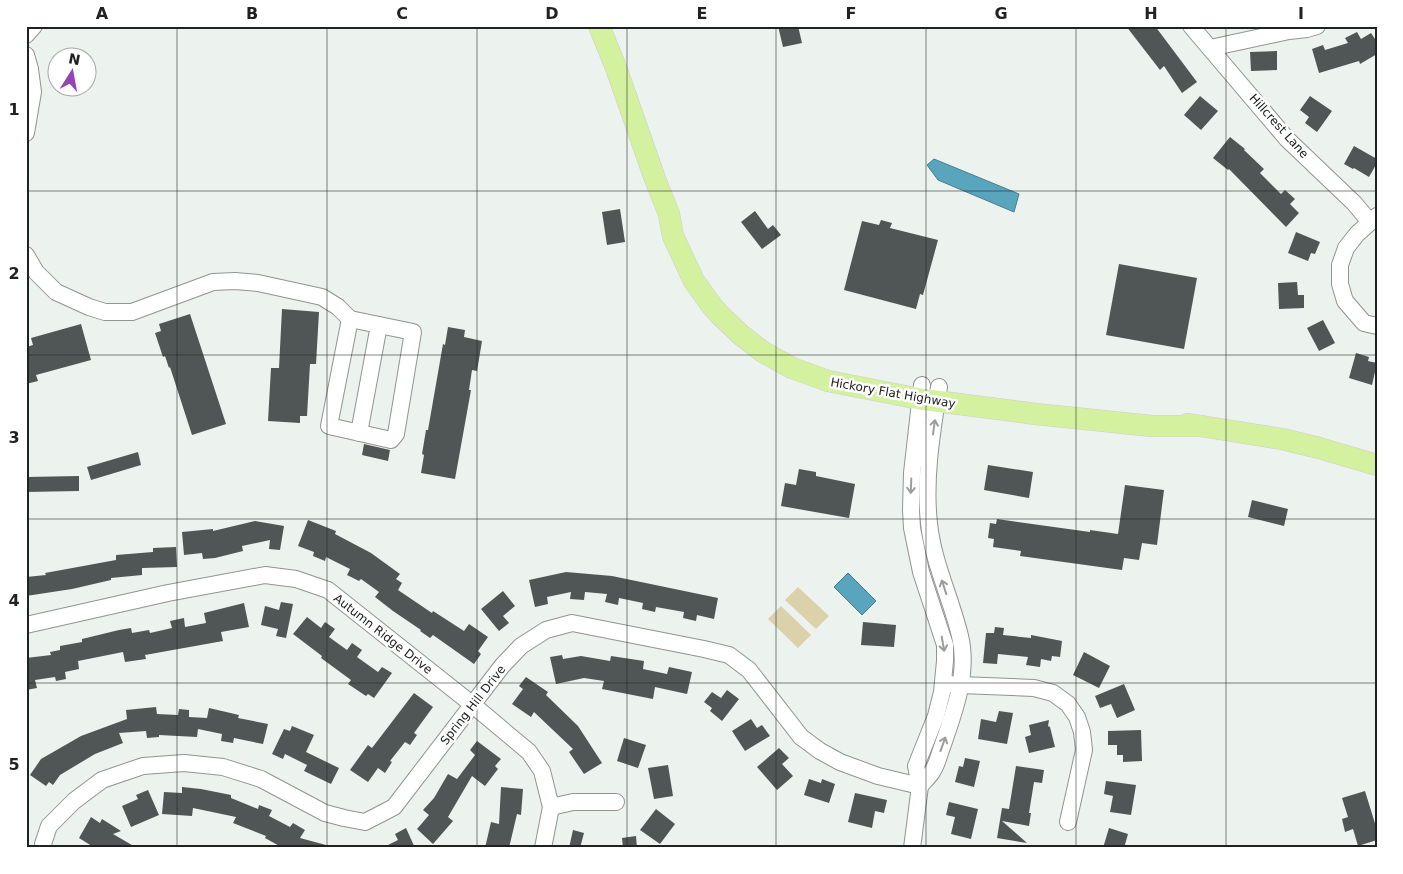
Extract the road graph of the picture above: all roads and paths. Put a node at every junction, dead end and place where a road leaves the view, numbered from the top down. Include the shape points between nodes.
1 (34, 26) edge
2 (599, 26) edge
3 (1192, 26) edge
4 (1317, 26) edge
5 (26, 35) edge
6 (1210, 48) junction
7 (26, 55) edge
8 (26, 133) edge
9 (1374, 219) edge
10 (26, 255) edge
11 (350, 320) junction
12 (379, 325) junction
13 (1377, 326) edge
14 (930, 393) junction
15 (359, 433) junction
16 (1377, 465) edge
17 (26, 625) edge
18 (943, 683) junction
19 (960, 685) junction
20 (473, 705) junction
21 (920, 786) junction
22 (616, 802) dead end
23 (551, 807) junction
24 (1068, 822) dead end
25 (44, 848) edge
26 (543, 848) edge
27 (912, 848) edge

1 - 5 street
2 - 14 main road, Hickory Flat Highway via 669,214 684,232 717,290 741,318 765,338 793,354 829,367
3 - 6 street, Hillcrest Lane
4 - 6 street
6 - 9 street, Hillcrest Lane via 1287,139
7 - 8 street via 34,92
9 - 13 street via 1346,248 1340,265 1340,284 1345,301 1364,323
10 - 11 street via 36,272 56,292 105,312 132,312 213,282 235,280 322,297
11 - 12 street
11 - 15 street via 329,426
12 - 15 street
12 - 15 street via 413,332 396,434 391,440
14 - 16 main road, Hickory Flat Highway via 1112,410 1282,439
14 -> 18 street via 912,473 912,528 945,644
19 -> 14 street via 960,637 932,544 927,505
17 - 20 street, Autumn Ridge Drive via 265,575 296,579 328,590
18 - 19 street
18 - 21 street via 936,716 916,766
21 -> 19 street via 932,772
19 - 24 street via 1034,688 1053,693 1068,704 1077,717 1084,750
20 - 21 street, Spring Hill Drive via 502,666 522,646 546,630 572,623 729,655 749,670 801,737 820,751 878,776
20 - 23 street, Autumn Ridge Drive via 529,752 542,771
20 - 25 street, Spring Hill Drive via 394,807 365,822 325,813 260,778 223,767 184,763 143,766 102,780 74,801 49,826
21 - 27 street
22 - 23 street via 573,802
23 - 26 street, Autumn Ridge Drive

